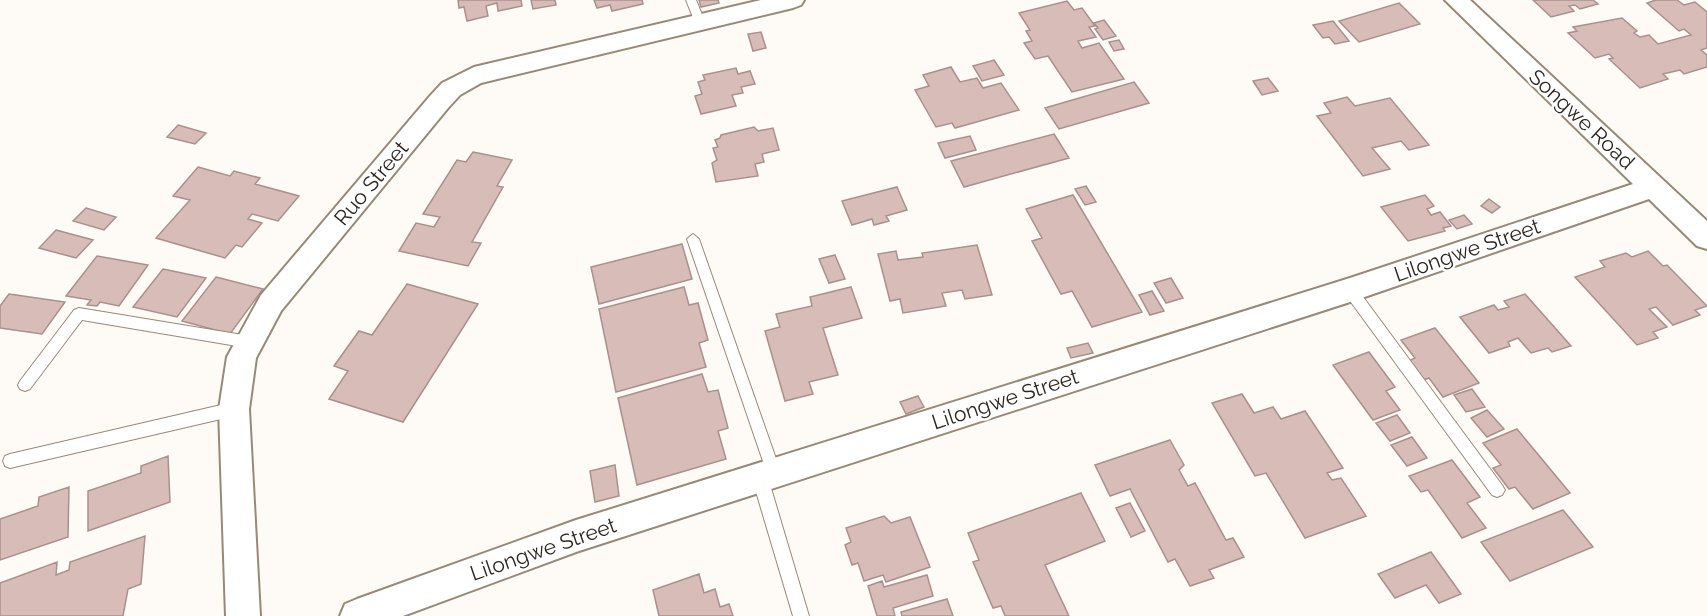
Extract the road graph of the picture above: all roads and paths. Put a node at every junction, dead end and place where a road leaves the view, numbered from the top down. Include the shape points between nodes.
1 (793, 0) edge
2 (1456, 0) edge
3 (695, 11) edge
4 (1654, 187) junction
5 (1707, 238) edge
6 (693, 239) dead end
7 (1350, 290) junction
8 (249, 342) junction
9 (25, 385) dead end
10 (234, 409) junction
11 (10, 461) dead end
12 (767, 476) junction
13 (1497, 490) dead end
14 (368, 614) edge
15 (243, 616) edge
16 (801, 616) edge

1 - 3 street, Ruo Street
2 - 4 street, Songwe Road
3 - 8 street, Ruo Street via 474,76 451,89 271,303
4 - 5 street, Songwe Road
4 - 7 street, Lilongwe Street
6 - 12 lane
7 - 12 street, Lilongwe Street
7 - 13 lane
8 - 9 lane via 79,314
8 - 10 street, Ruo Street via 242,357
10 - 11 lane
10 - 15 street, Ruo Street
12 - 14 street, Lilongwe Street via 576,536
12 - 16 lane

